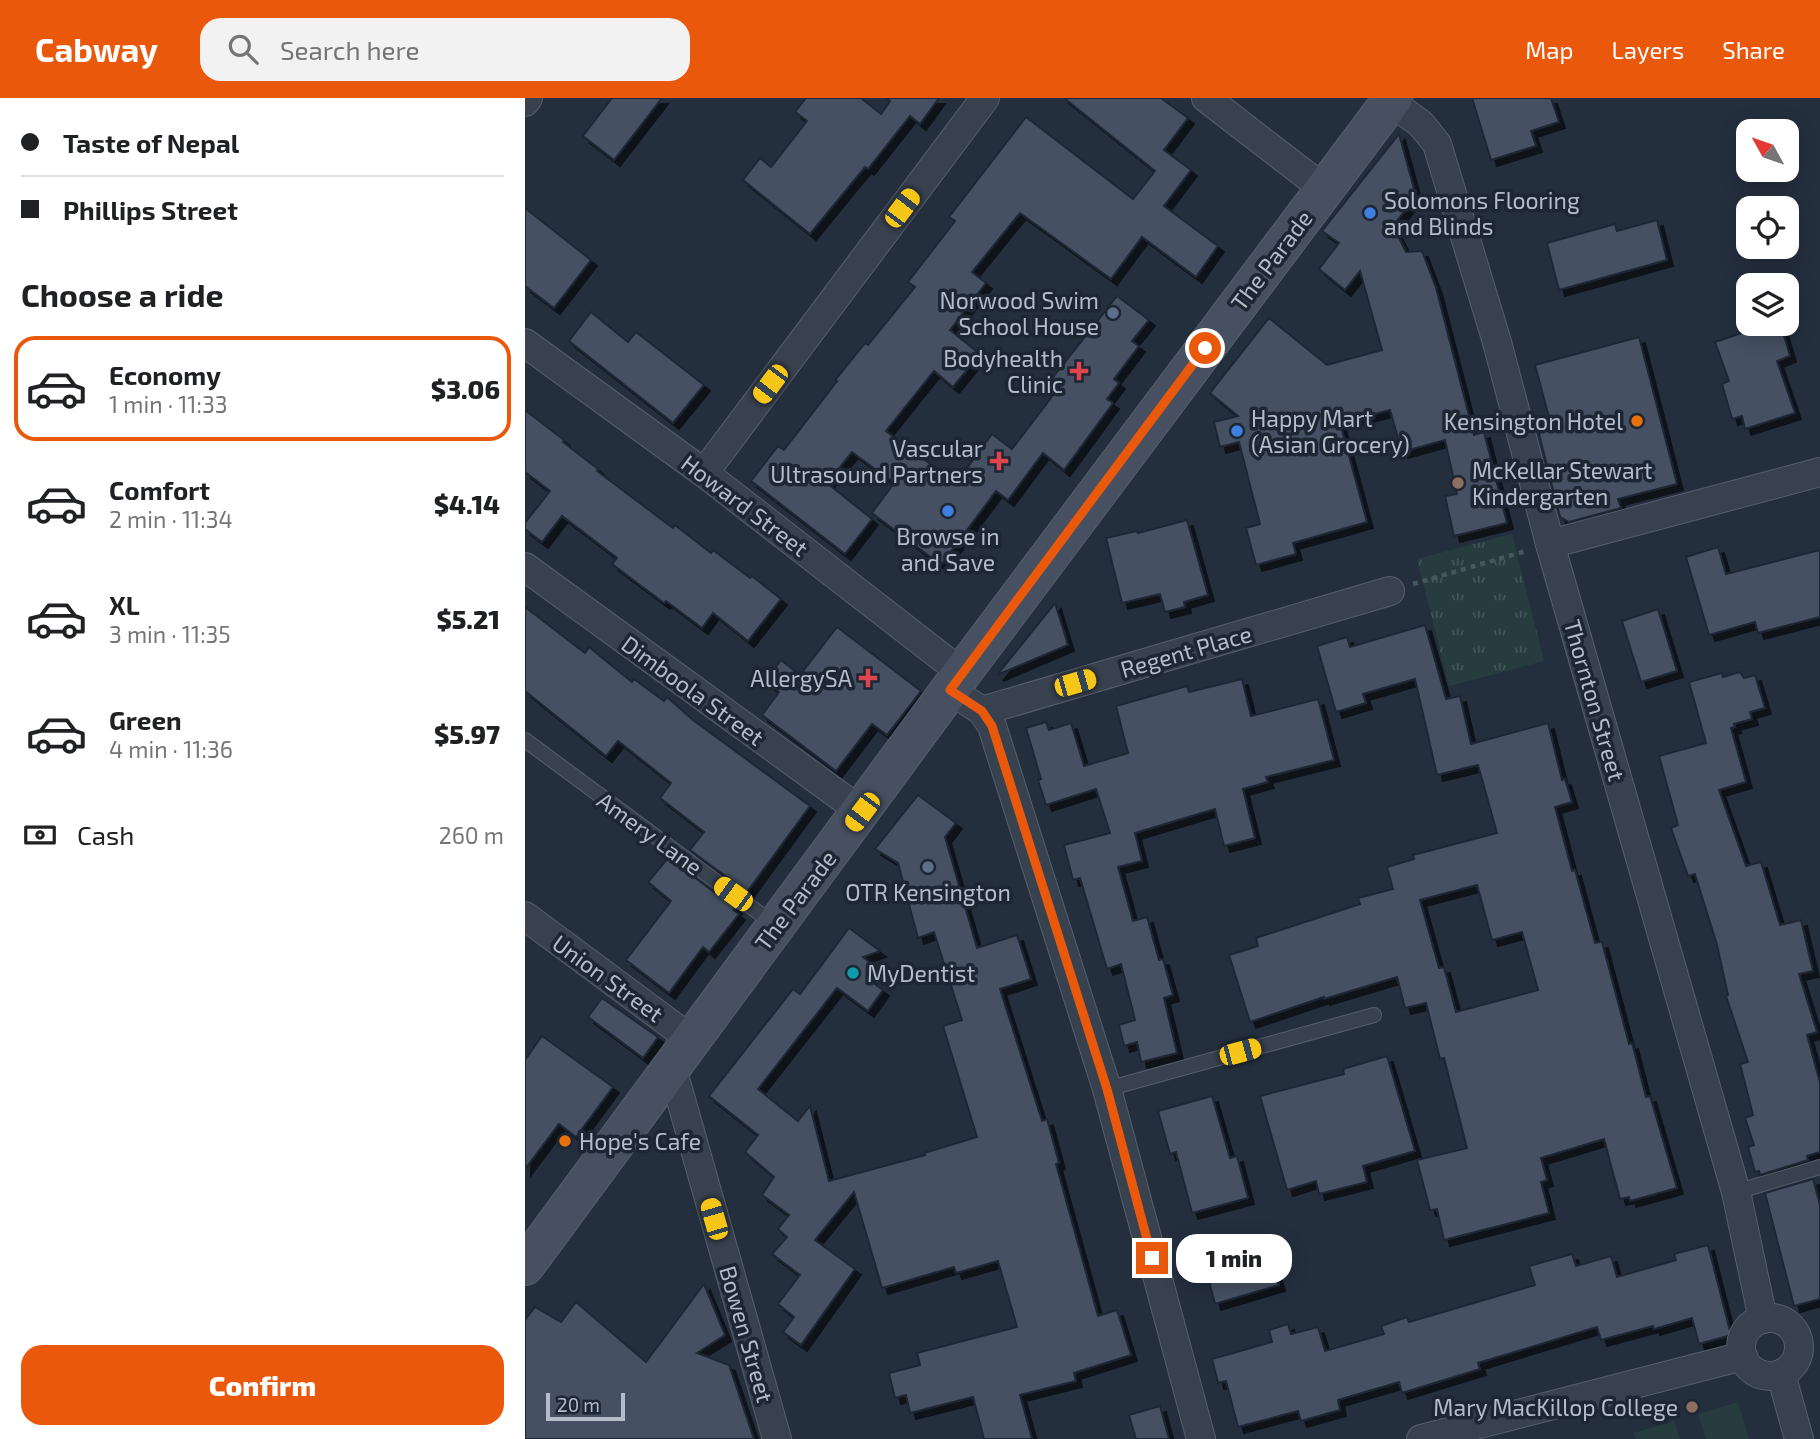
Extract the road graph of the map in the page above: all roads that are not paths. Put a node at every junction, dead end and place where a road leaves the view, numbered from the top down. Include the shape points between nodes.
1 (985, 98) edge
2 (1206, 98) edge
3 (1392, 100) edge
4 (1324, 189) junction
5 (525, 343) edge
6 (1820, 472) edge
7 (704, 473) junction
8 (1550, 544) junction
9 (525, 567) edge
10 (1390, 591) road end
11 (956, 682) junction
12 (982, 711) junction
13 (525, 740) edge
14 (862, 812) junction
15 (525, 916) edge
16 (776, 926) junction
17 (1374, 1015) dead end
18 (682, 1054) junction
19 (1107, 1089) junction
20 (1820, 1167) edge
21 (1736, 1192) junction
22 (525, 1266) edge
23 (1763, 1319) junction
24 (1809, 1336) edge
25 (1743, 1356) junction
26 (1781, 1374) junction
27 (777, 1439) edge
28 (1201, 1439) edge
29 (1421, 1439) edge
30 (1799, 1439) edge

1 - 7 street
2 - 4 street
3 - 4 main road, The Parade
3 - 8 street, Thornton Street via 1437,144 1497,342
4 - 11 main road, The Parade
5 - 7 street, Howard Street
6 - 8 street
7 - 11 street, Howard Street
8 - 21 street, Thornton Street
9 - 14 street, Dimboola Street
10 - 12 street, Regent Place
11 - 12 street, Howard Street
11 - 14 main road, The Parade
12 - 19 street via 992,726
13 - 16 lane, Amery Lane
14 - 16 main road, The Parade
15 - 18 street, Union Street
16 - 18 main road, The Parade
17 - 19 lane
18 - 22 main road, The Parade
18 - 27 street, Bowen Street
19 - 28 street
20 - 21 lane
21 - 23 street, Thornton Street
23 - 24 street via 1781,1320
23 - 25 street via 1748,1329 1741,1346
24 - 26 street via 1794,1363
25 - 26 street via 1754,1371
25 - 29 street
26 - 30 street

